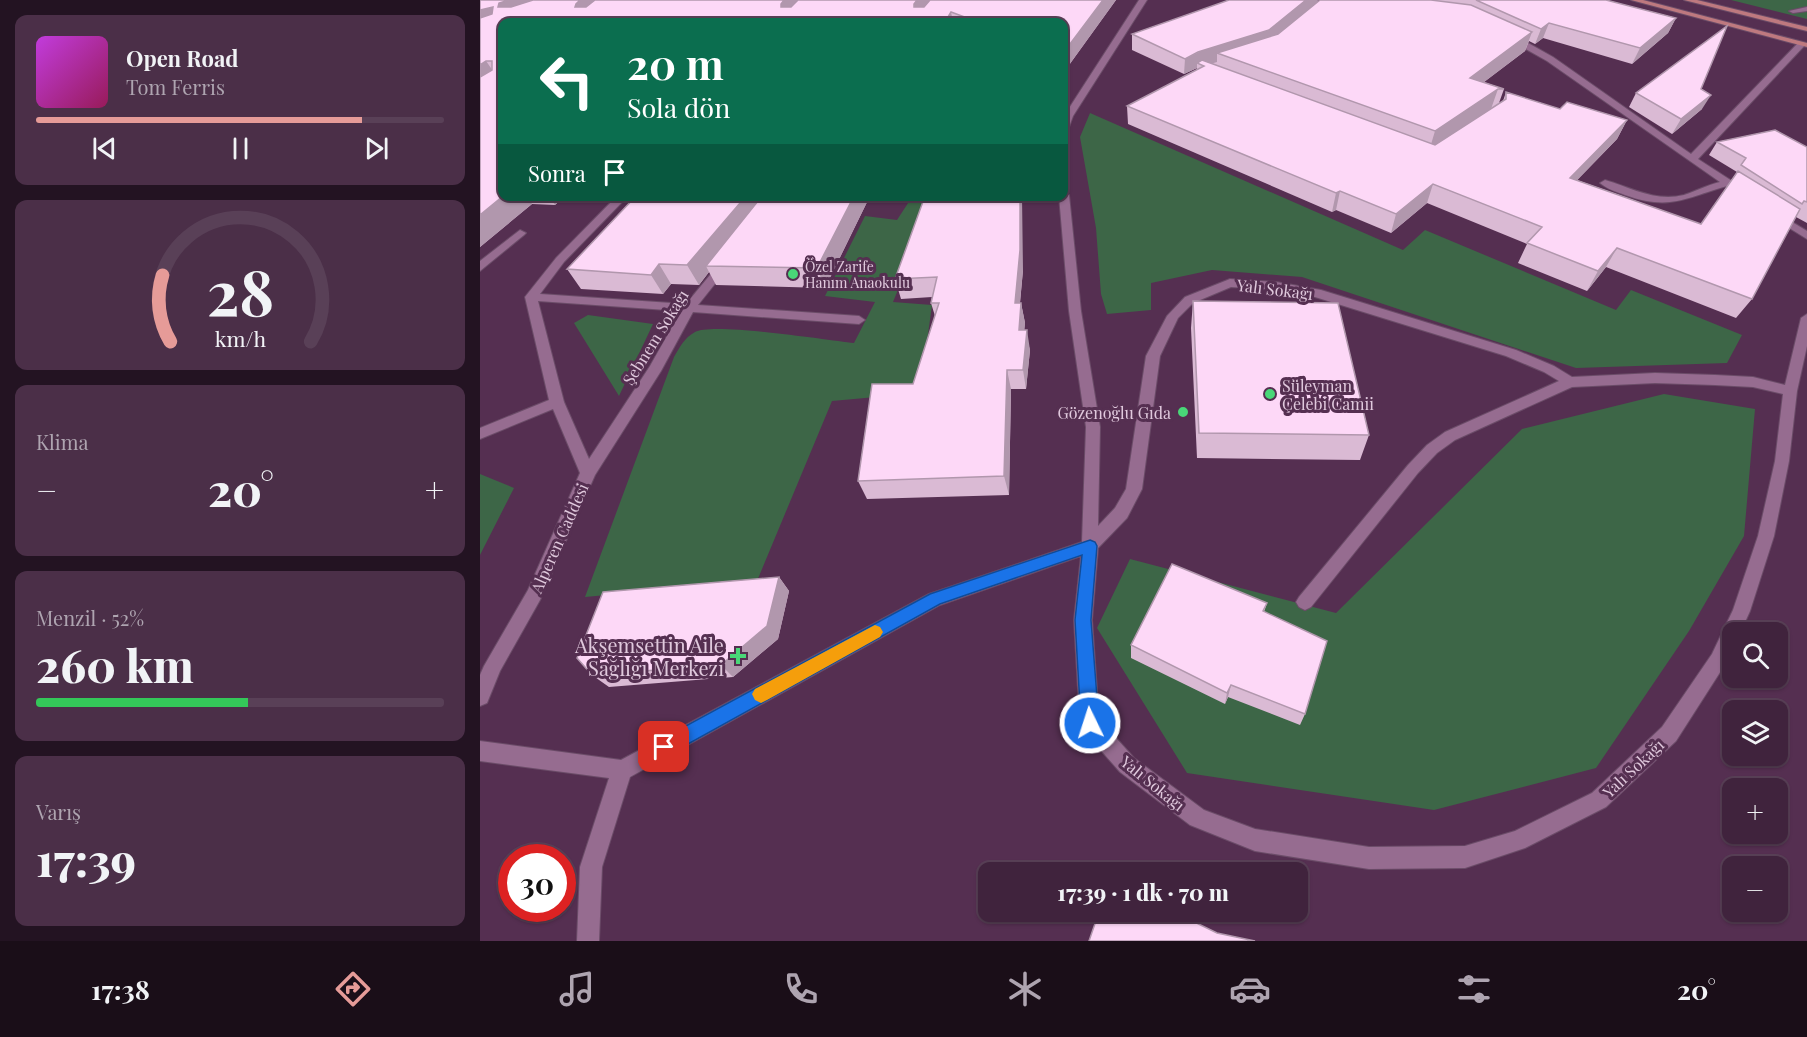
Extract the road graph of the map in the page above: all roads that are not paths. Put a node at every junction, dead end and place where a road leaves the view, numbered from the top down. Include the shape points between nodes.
1 (1143, 0) edge
2 (1635, 0) edge
3 (1688, 0) edge
4 (1807, 9) edge
5 (1793, 11) dead end
6 (1807, 29) edge
7 (1496, 31) edge
8 (1805, 45) edge
9 (1068, 116) edge
10 (1692, 159) junction
11 (1605, 183) dead end
12 (1728, 183) junction
13 (618, 201) edge
14 (1065, 201) edge
15 (1757, 203) edge
16 (1767, 210) edge
17 (520, 233) dead end
18 (1807, 236) edge
19 (734, 252) edge
20 (480, 267) edge
21 (531, 297) junction
22 (689, 308) junction
23 (1807, 318) edge
24 (859, 320) dead end
25 (1570, 382) junction
26 (1790, 391) junction
27 (557, 402) junction
28 (480, 434) edge
29 (588, 473) junction
30 (1090, 546) junction
31 (1305, 602) dead end
32 (480, 697) edge
33 (480, 751) edge
34 (622, 770) junction
35 (588, 941) edge

1 - 9 street
2 - 8 main road
3 - 6 main road
4 - 5 street
7 - 10 street via 1550,59
8 - 10 street
10 - 12 street
11 - 12 street via 1666,201
12 - 15 street
13 - 21 street via 560,260
14 - 30 street via 1075,310 1093,427
16 - 18 street
17 - 20 street
19 - 22 street, Şebnem Sokağı
21 - 22 street
21 - 27 street, Alperen Caddesi
22 - 24 street
22 - 29 street, Şebnem Sokağı via 656,368
23 - 26 street, Yalı Sokağı
25 - 26 street via 1715,380 1753,382
25 - 30 street, Yalı Sokağı via 1511,353 1317,293 1230,283 1206,291 1189,300 1173,316 1153,356 1134,489 1122,513
25 - 31 street via 1450,436 1432,449
26 - 30 street, Yalı Sokağı via 1782,462 1766,536 1741,611 1718,660 1669,734 1599,800 1518,841 1465,856 1369,858 1255,840 1197,818 1127,765 1090,723 1083,620
27 - 28 street
27 - 29 street, Alperen Caddesi
29 - 32 street, Alperen Caddesi via 534,595 493,666
30 - 34 street via 935,599
33 - 34 street
34 - 35 street via 591,867

